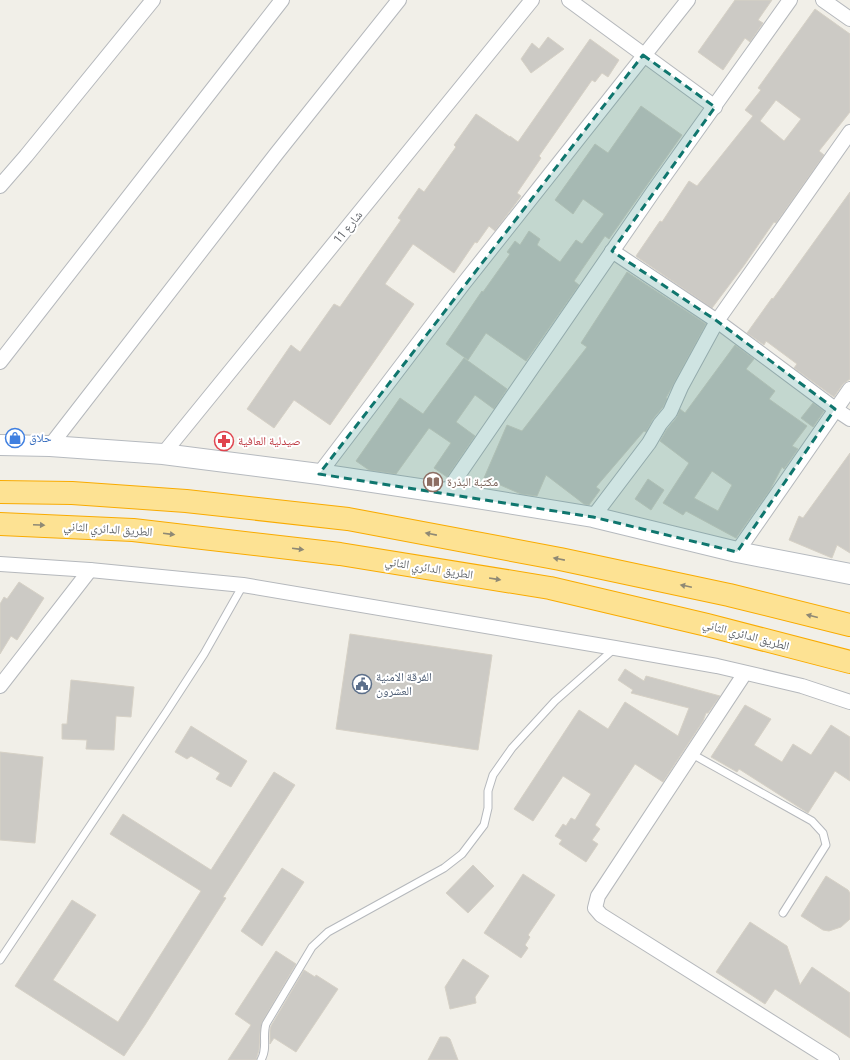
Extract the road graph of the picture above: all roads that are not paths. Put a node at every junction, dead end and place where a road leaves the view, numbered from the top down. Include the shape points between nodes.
1 (153, 0) edge
2 (282, 0) edge
3 (400, 0) edge
4 (532, 0) edge
5 (569, 0) edge
6 (688, 0) edge
7 (790, 0) edge
8 (823, 0) edge
9 (850, 19) edge
10 (643, 55) junction
11 (714, 107) junction
12 (850, 132) edge
13 (0, 186) edge
14 (612, 251) junction
15 (717, 321) junction
16 (0, 362) edge
17 (850, 389) edge
18 (835, 409) junction
19 (850, 419) edge
20 (0, 445) edge
21 (50, 446) junction
22 (163, 454) junction
23 (319, 474) junction
24 (0, 492) edge
25 (446, 493) junction
26 (593, 517) junction
27 (0, 524) edge
28 (737, 552) junction
29 (0, 564) edge
30 (90, 570) junction
31 (850, 574) edge
32 (243, 585) junction
33 (850, 625) edge
34 (615, 648) junction
35 (850, 662) edge
36 (745, 673) junction
37 (0, 686) edge
38 (850, 702) edge
39 (692, 754) junction
40 (783, 913) dead end
41 (0, 960) edge
42 (262, 1060) edge
43 (832, 1060) edge

1 - 13 street
2 - 16 street
3 - 21 street via 277,153
4 - 22 street, شارع 11
5 - 10 street
6 - 10 street
7 - 11 street
8 - 9 street
10 - 11 street
10 - 23 street via 464,283
11 - 14 street
12 - 15 street
14 - 15 street
14 - 25 street
15 - 18 street
15 - 26 street via 670,412
17 - 18 street
18 - 19 street
18 - 28 street
20 - 21 street
21 - 22 street
22 - 23 street
23 - 25 street
33 -> 24 highway via 729,595 560,559 348,519 186,501 87,494
25 - 26 street
26 - 28 street
27 -> 35 highway, الطريق الدائري الثاني via 133,530 194,537 340,554 550,588
28 - 31 street
29 - 30 street
30 - 32 street
30 - 37 street
32 - 34 street
32 - 41 lane via 204,654
34 - 36 street
34 - 42 lane via 555,701 512,748 491,780 484,825 462,854 444,868 328,932 312,947 266,1024 266,1050
36 - 38 street via 802,686
36 - 39 street
39 - 40 lane via 812,821 823,833 826,845
39 - 43 street via 598,896 595,908 601,915

